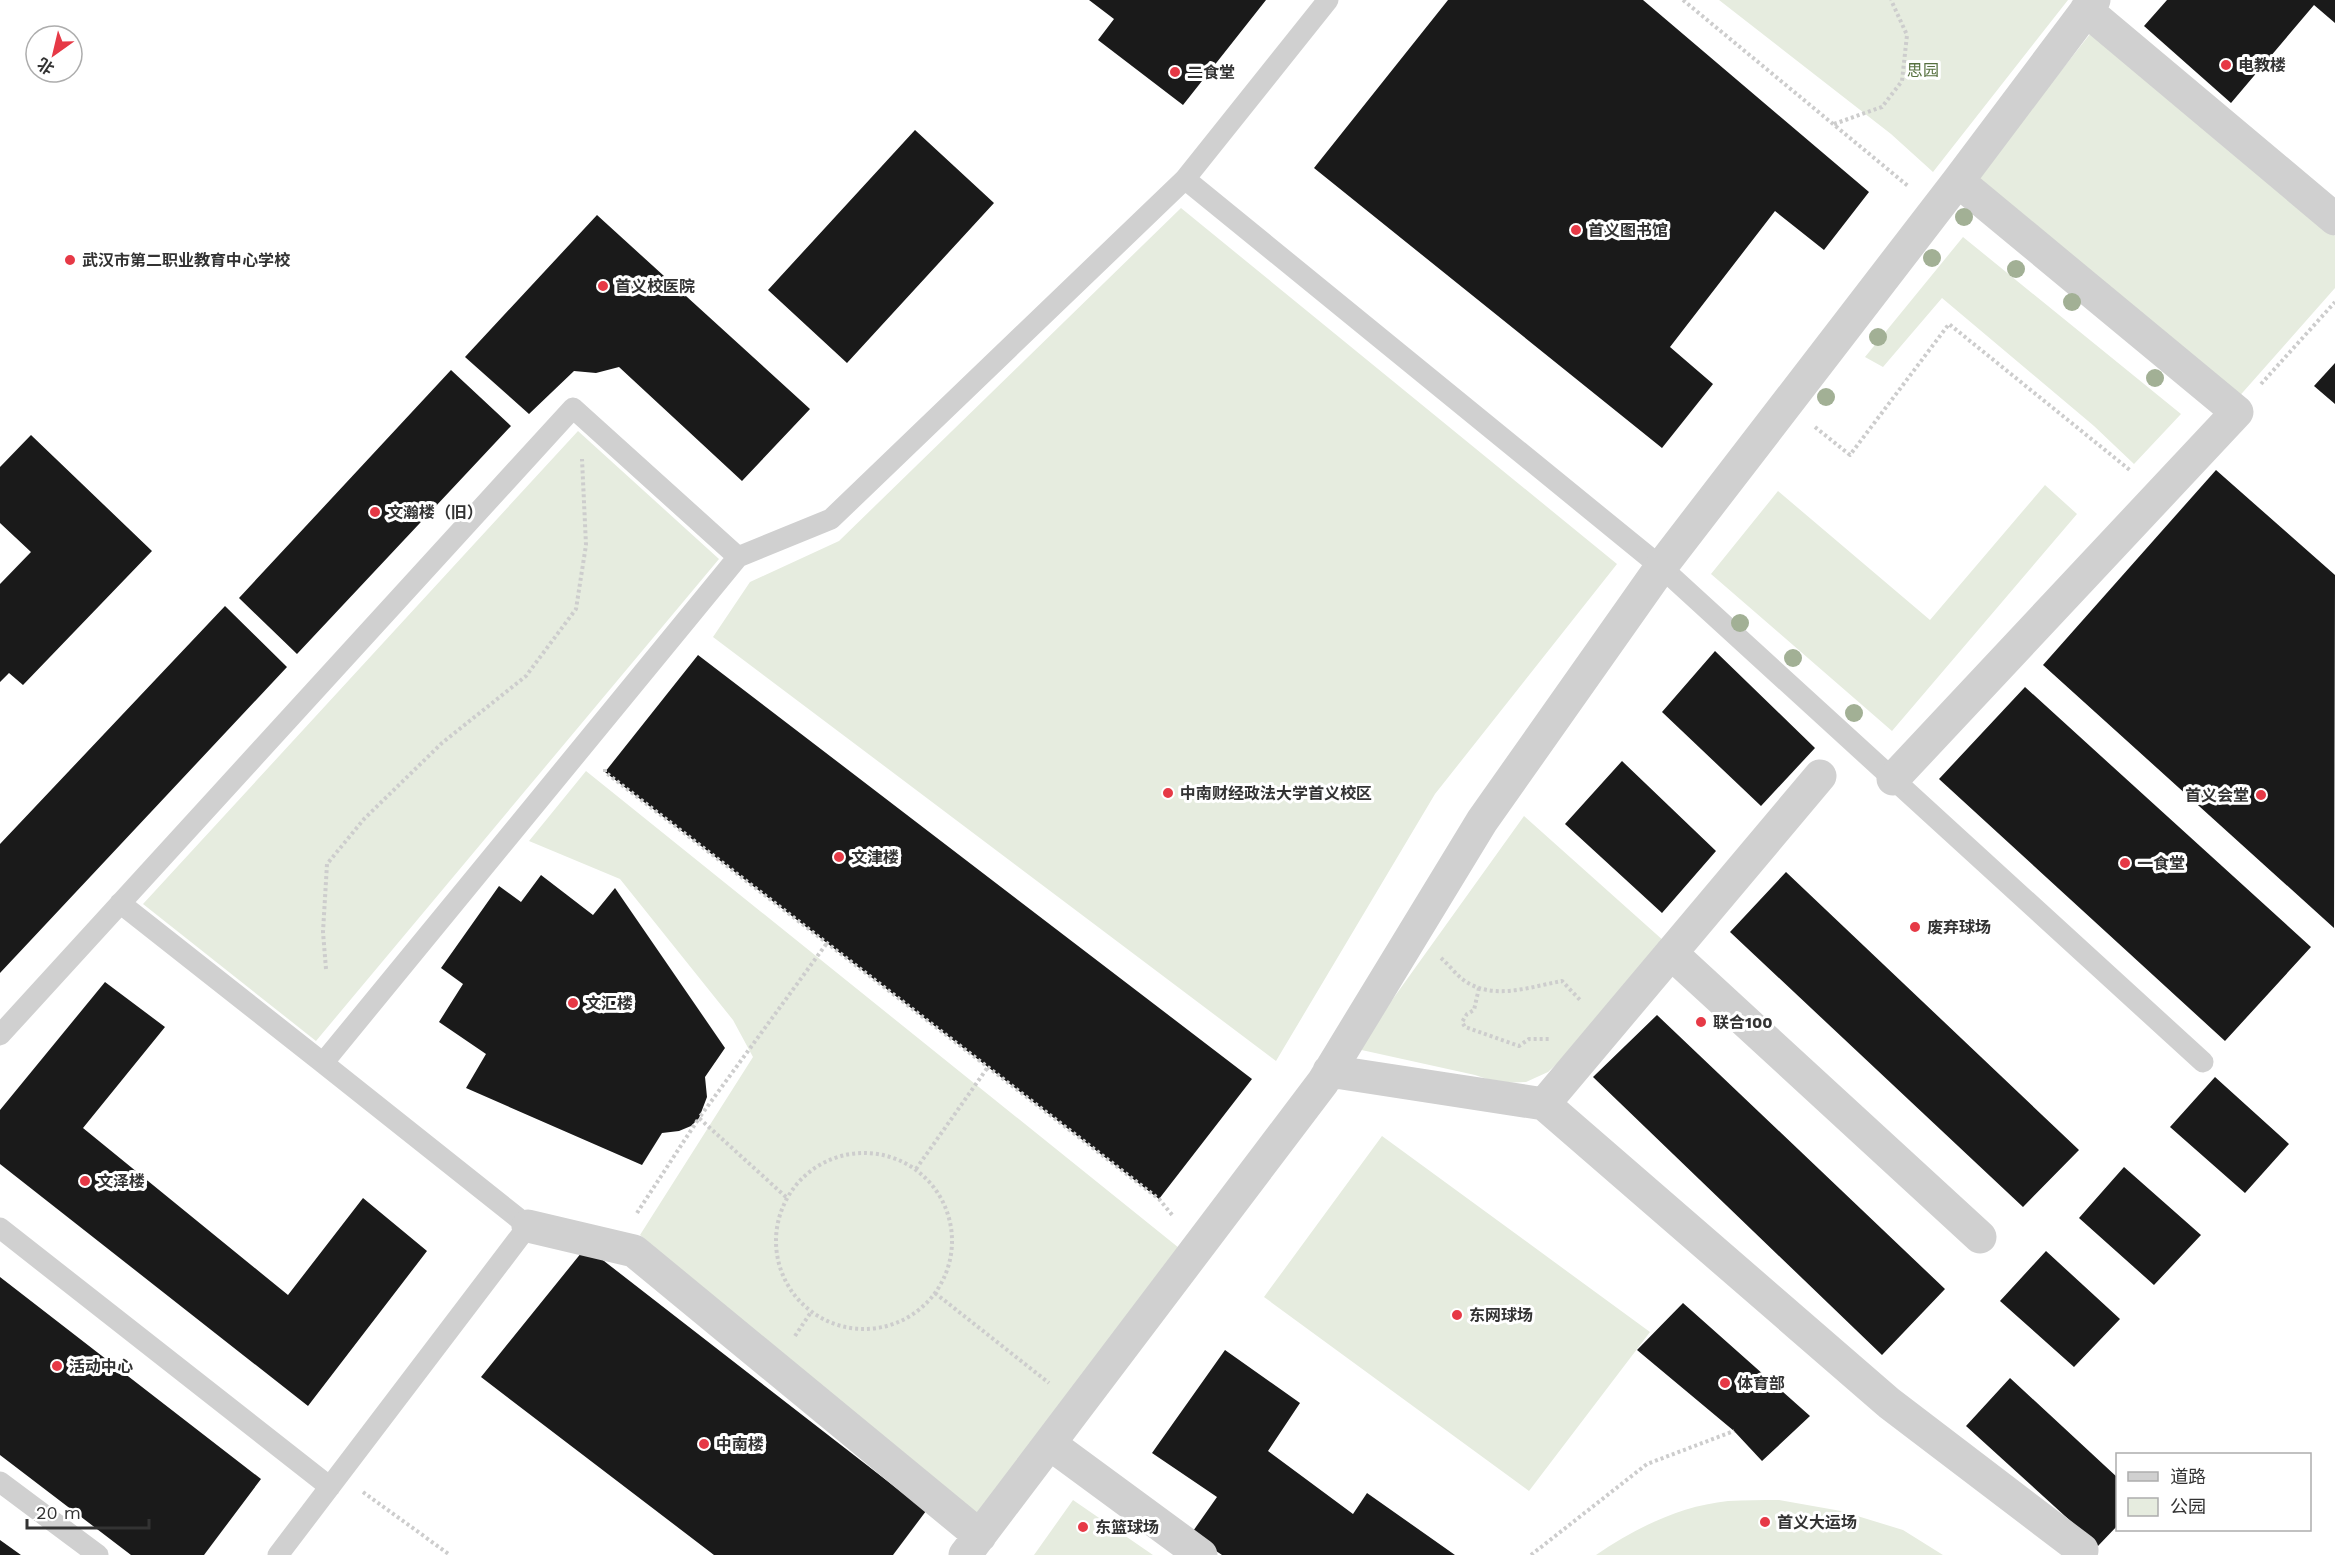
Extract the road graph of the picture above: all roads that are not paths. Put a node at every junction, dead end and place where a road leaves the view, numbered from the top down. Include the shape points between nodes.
1 (1328, 0) edge
2 (2090, 5) edge
3 (1185, 179) junction
4 (1958, 181) junction
5 (2335, 219) edge
6 (738, 556) junction
7 (1661, 567) junction
8 (1820, 776) dead end
9 (1893, 778) junction
10 (120, 903) junction
11 (1671, 953) junction
12 (0, 1035) edge
13 (2203, 1062) dead end
14 (322, 1063) junction
15 (1329, 1071) junction
16 (1544, 1104) junction
17 (528, 1226) junction
18 (0, 1228) edge
19 (1980, 1238) dead end
20 (1050, 1444) junction
21 (334, 1481) junction
22 (0, 1482) edge
23 (972, 1546) edge
24 (98, 1555) edge
25 (278, 1555) edge
26 (1201, 1555) edge
27 (2079, 1555) edge

1 - 3 lane
2 - 4 street
2 - 5 street
3 - 6 lane via 831,519
3 - 7 lane
4 - 7 street
4 - 9 street via 2237,412
6 - 10 lane via 573,408
6 - 14 lane
7 - 9 lane
7 - 15 street via 1482,821
8 - 11 street
9 - 13 lane
10 - 12 lane
10 - 14 lane
11 - 16 street
11 - 19 street
14 - 17 lane
15 - 16 street
15 - 20 street
16 - 27 street via 1889,1403 2082,1550
17 - 21 lane
17 - 23 street via 634,1251
18 - 21 lane
20 - 23 street
20 - 26 street
21 - 25 lane
22 - 24 lane

